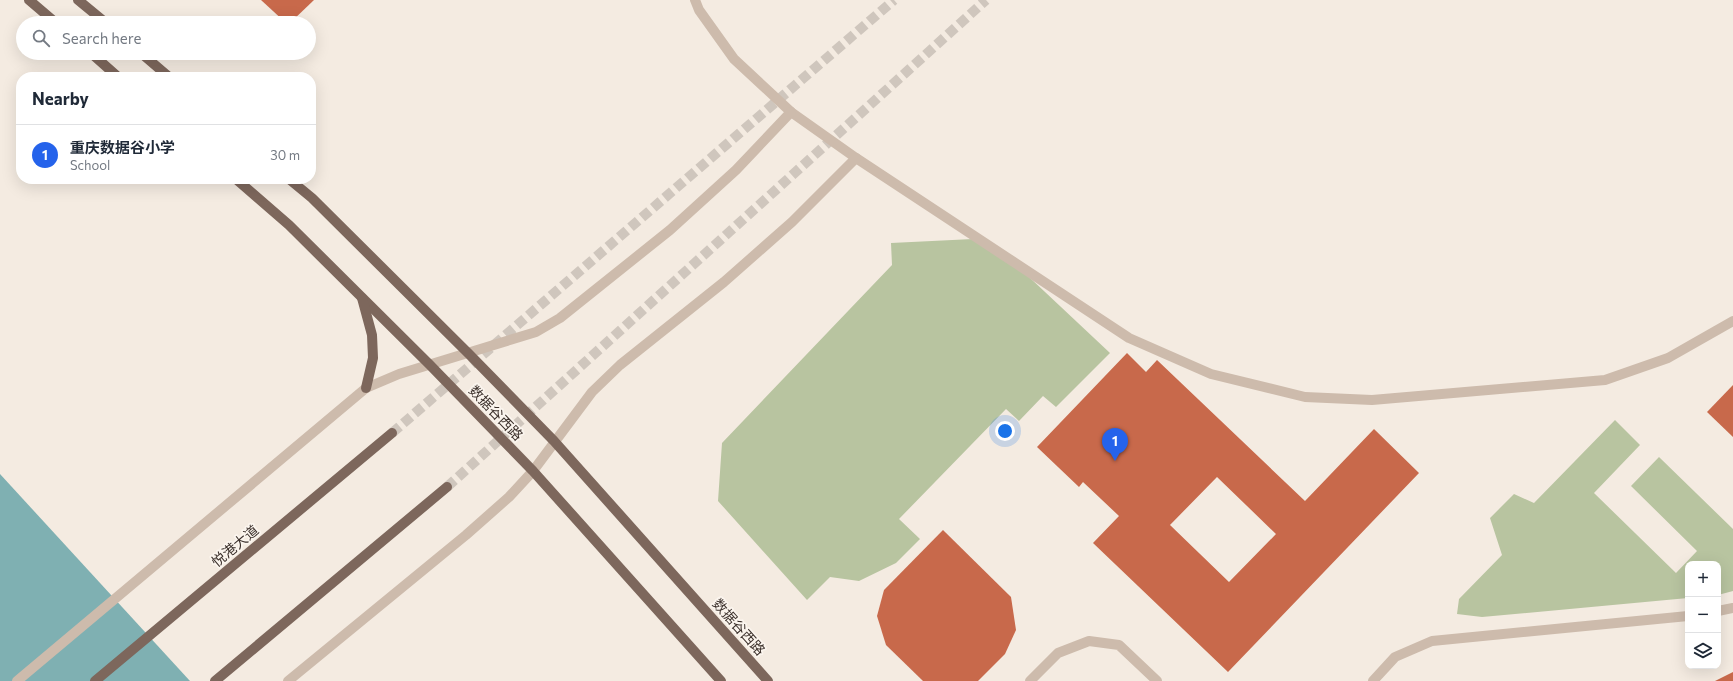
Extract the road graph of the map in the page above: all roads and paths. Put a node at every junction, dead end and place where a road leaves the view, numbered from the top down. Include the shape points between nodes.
1 (29, 0) edge
2 (78, 0) edge
3 (695, 0) edge
4 (48, 16) edge
5 (97, 16) edge
6 (98, 60) edge
7 (149, 60) edge
8 (112, 72) edge
9 (163, 72) edge
10 (791, 112) junction
11 (856, 158) junction
12 (242, 184) edge
13 (295, 184) edge
14 (361, 296) junction
15 (1733, 321) edge
16 (469, 354) junction
17 (430, 365) junction
18 (366, 388) junction
19 (392, 434) tunnel mouth
20 (554, 441) junction
21 (533, 471) junction
22 (447, 487) tunnel mouth
23 (1733, 608) edge
24 (1721, 610) edge
25 (1685, 616) edge
26 (17, 681) edge
27 (95, 681) edge
28 (215, 681) edge
29 (288, 681) edge
30 (721, 681) edge
31 (768, 681) edge
32 (1030, 681) edge
33 (1157, 681) edge
34 (1373, 681) edge

1 - 4 main road
2 - 5 main road
3 - 10 street via 699,10 734,59
6 - 8 main road
7 - 9 main road
10 - 11 street
10 - 16 street via 736,170 670,230 560,318 536,332
11 - 15 street via 1129,338 1211,374 1305,397 1372,400 1605,380 1668,358
11 - 20 street via 792,222 724,282 620,365 592,392
12 - 14 main road, 数据谷西路 via 289,225
13 - 16 main road, 数据谷西路
14 - 17 main road, 数据谷西路
14 - 18 main road via 372,335 373,358
16 - 17 street
16 - 20 main road, 数据谷西路
17 - 18 street via 399,374
17 - 21 main road, 数据谷西路
18 - 26 street
19 - 27 main road, 悦港大道
20 - 21 street
20 - 31 main road, 数据谷西路
21 - 29 street via 466,535
21 - 30 main road, 数据谷西路
22 - 28 main road
23 - 24 street
25 - 34 street via 1432,642 1395,657
32 - 33 street via 1058,653 1089,641 1119,645

